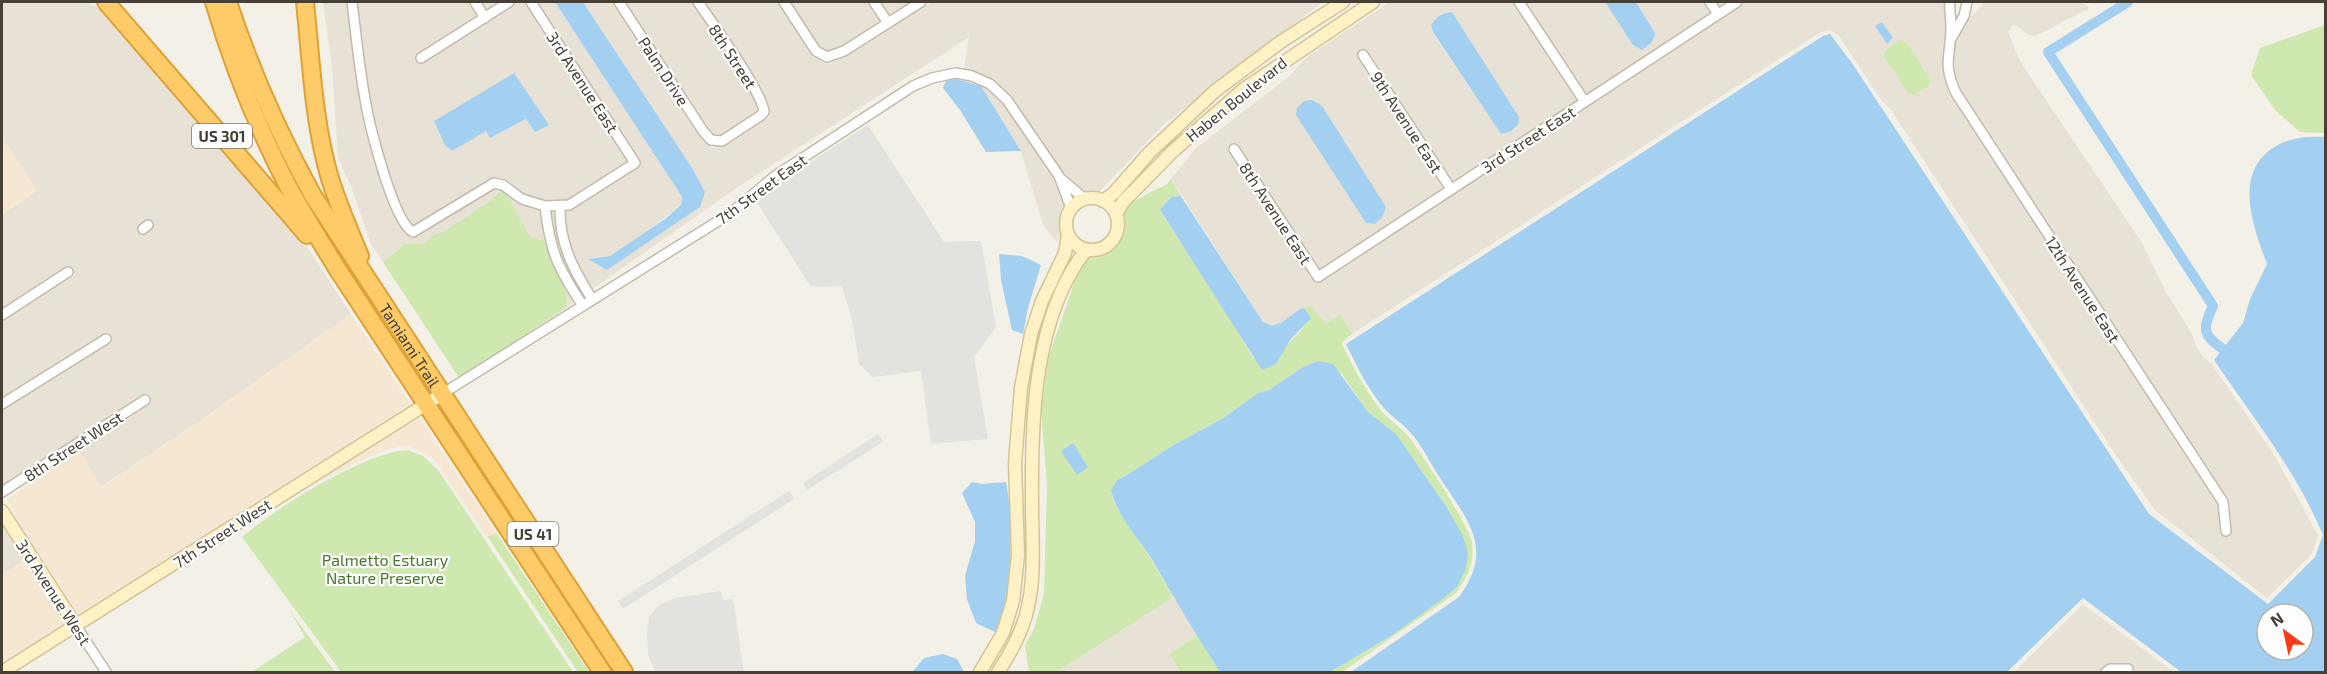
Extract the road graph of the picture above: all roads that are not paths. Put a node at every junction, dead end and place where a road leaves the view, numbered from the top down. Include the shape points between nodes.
1 (97, 2) edge
2 (214, 2) edge
3 (228, 2) edge
4 (305, 2) edge
5 (352, 2) edge
6 (475, 2) edge
7 (509, 2) edge
8 (531, 2) edge
9 (619, 2) edge
10 (698, 2) edge
11 (784, 2) edge
12 (874, 2) edge
13 (921, 2) edge
14 (1343, 2) edge
15 (1372, 2) edge
16 (1519, 2) edge
17 (1710, 2) edge
18 (1737, 2) edge
19 (1950, 2) edge
20 (1967, 2) edge
21 (111, 7) edge
22 (1718, 14) junction
23 (485, 18) junction
24 (888, 23) junction
25 (1949, 45) junction
26 (1363, 55) dead end
27 (421, 58) dead end
28 (1585, 102) junction
29 (764, 112) joint
30 (1234, 149) dead end
31 (1059, 176) junction
32 (1451, 189) junction
33 (1085, 199) junction
34 (1103, 201) junction
35 (545, 206) junction
36 (560, 206) junction
37 (1071, 208) junction
38 (1116, 214) junction
39 (561, 233) junction
40 (549, 234) junction
41 (1068, 235) junction
42 (1086, 250) junction
43 (571, 265) junction
44 (338, 270) junction
45 (560, 271) junction
46 (68, 272) dead end
47 (1318, 277) joint
48 (377, 295) junction
49 (592, 299) junction
50 (583, 306) junction
51 (2, 315) edge
52 (106, 339) dead end
53 (442, 394) junction
54 (145, 400) dead end
55 (2, 404) edge
56 (426, 404) junction
57 (1015, 463) junction
58 (1031, 470) junction
59 (2, 492) edge
60 (2, 511) edge
61 (2226, 531) dead end
62 (76, 626) junction
63 (2128, 669) dead end
64 (2, 672) edge
65 (106, 672) edge
66 (602, 672) edge
67 (624, 672) edge
68 (981, 672) edge
69 (998, 672) edge
70 (2106, 672) edge

1 - 21 highway
2 - 44 highway, Tamiami Trail / US 41 via 270,151
3 - 48 highway, Tamiami Trail / US 41 via 246,55 289,151 330,224
4 - 48 highway via 328,172
5 - 35 street via 365,101 389,193 406,229 417,231 494,183 522,199
6 - 23 street
7 - 23 street
8 - 36 street, 3rd Avenue East via 635,163 569,206
9 - 29 street, Palm Drive via 711,140 722,141
10 - 29 street, 8th Street via 754,88
11 - 24 street via 816,51 827,57 844,51
12 - 24 street
13 - 24 street
14 - 34 street, Haben Boulevard via 1215,91
15 - 38 street, Haben Boulevard via 1236,96 1173,151
16 - 28 street
17 - 22 street
18 - 22 street, 3rd Street East
19 - 25 street, 12th Avenue East
20 - 25 street, 12th Avenue East
21 - 44 highway, US 301
22 - 28 street, 3rd Street East
23 - 27 street
25 - 61 street, 12th Avenue East via 1947,65 1956,93 2223,502
26 - 32 street, 9th Avenue East
28 - 32 street, 3rd Street East
30 - 47 street, 8th Avenue East
31 - 33 street, 7th Street East
31 - 37 street, 7th Street East
31 - 49 street, 7th Street East via 1007,100 990,84 956,74 932,78 913,86 775,176 731,213
32 - 47 street, 3rd Street East
33 - 34 street
33 - 37 street
34 - 38 street
35 - 36 street
35 - 40 street
36 - 39 street
37 - 41 street via 1066,221
38 - 42 street via 1117,230 1109,244
39 - 40 street
39 - 43 street
40 - 45 street
41 - 42 street
41 - 57 street via 1065,253 1031,334 1020,396
42 - 58 street via 1071,269 1045,341 1037,385
43 - 45 street
43 - 49 street
44 - 56 highway, Tamiami Trail / US 41
45 - 50 street
46 - 51 street
48 - 53 highway, Tamiami Trail / US 41
49 - 50 street, 7th Street East
50 - 53 street, 7th Street East
52 - 55 street
53 - 56 street, 7th Street West
53 - 67 highway, Tamiami Trail / US 41
54 - 59 street, 8th Street West
56 - 62 street, 7th Street West
56 - 66 highway, Tamiami Trail / US 41
57 - 58 street
57 - 68 street via 1015,589 1003,633
58 - 69 street via 1033,564 1029,604 1013,649
60 - 62 street, 3rd Avenue West
62 - 64 street, 7th Street West
62 - 65 street, 3rd Avenue West
63 - 70 street

